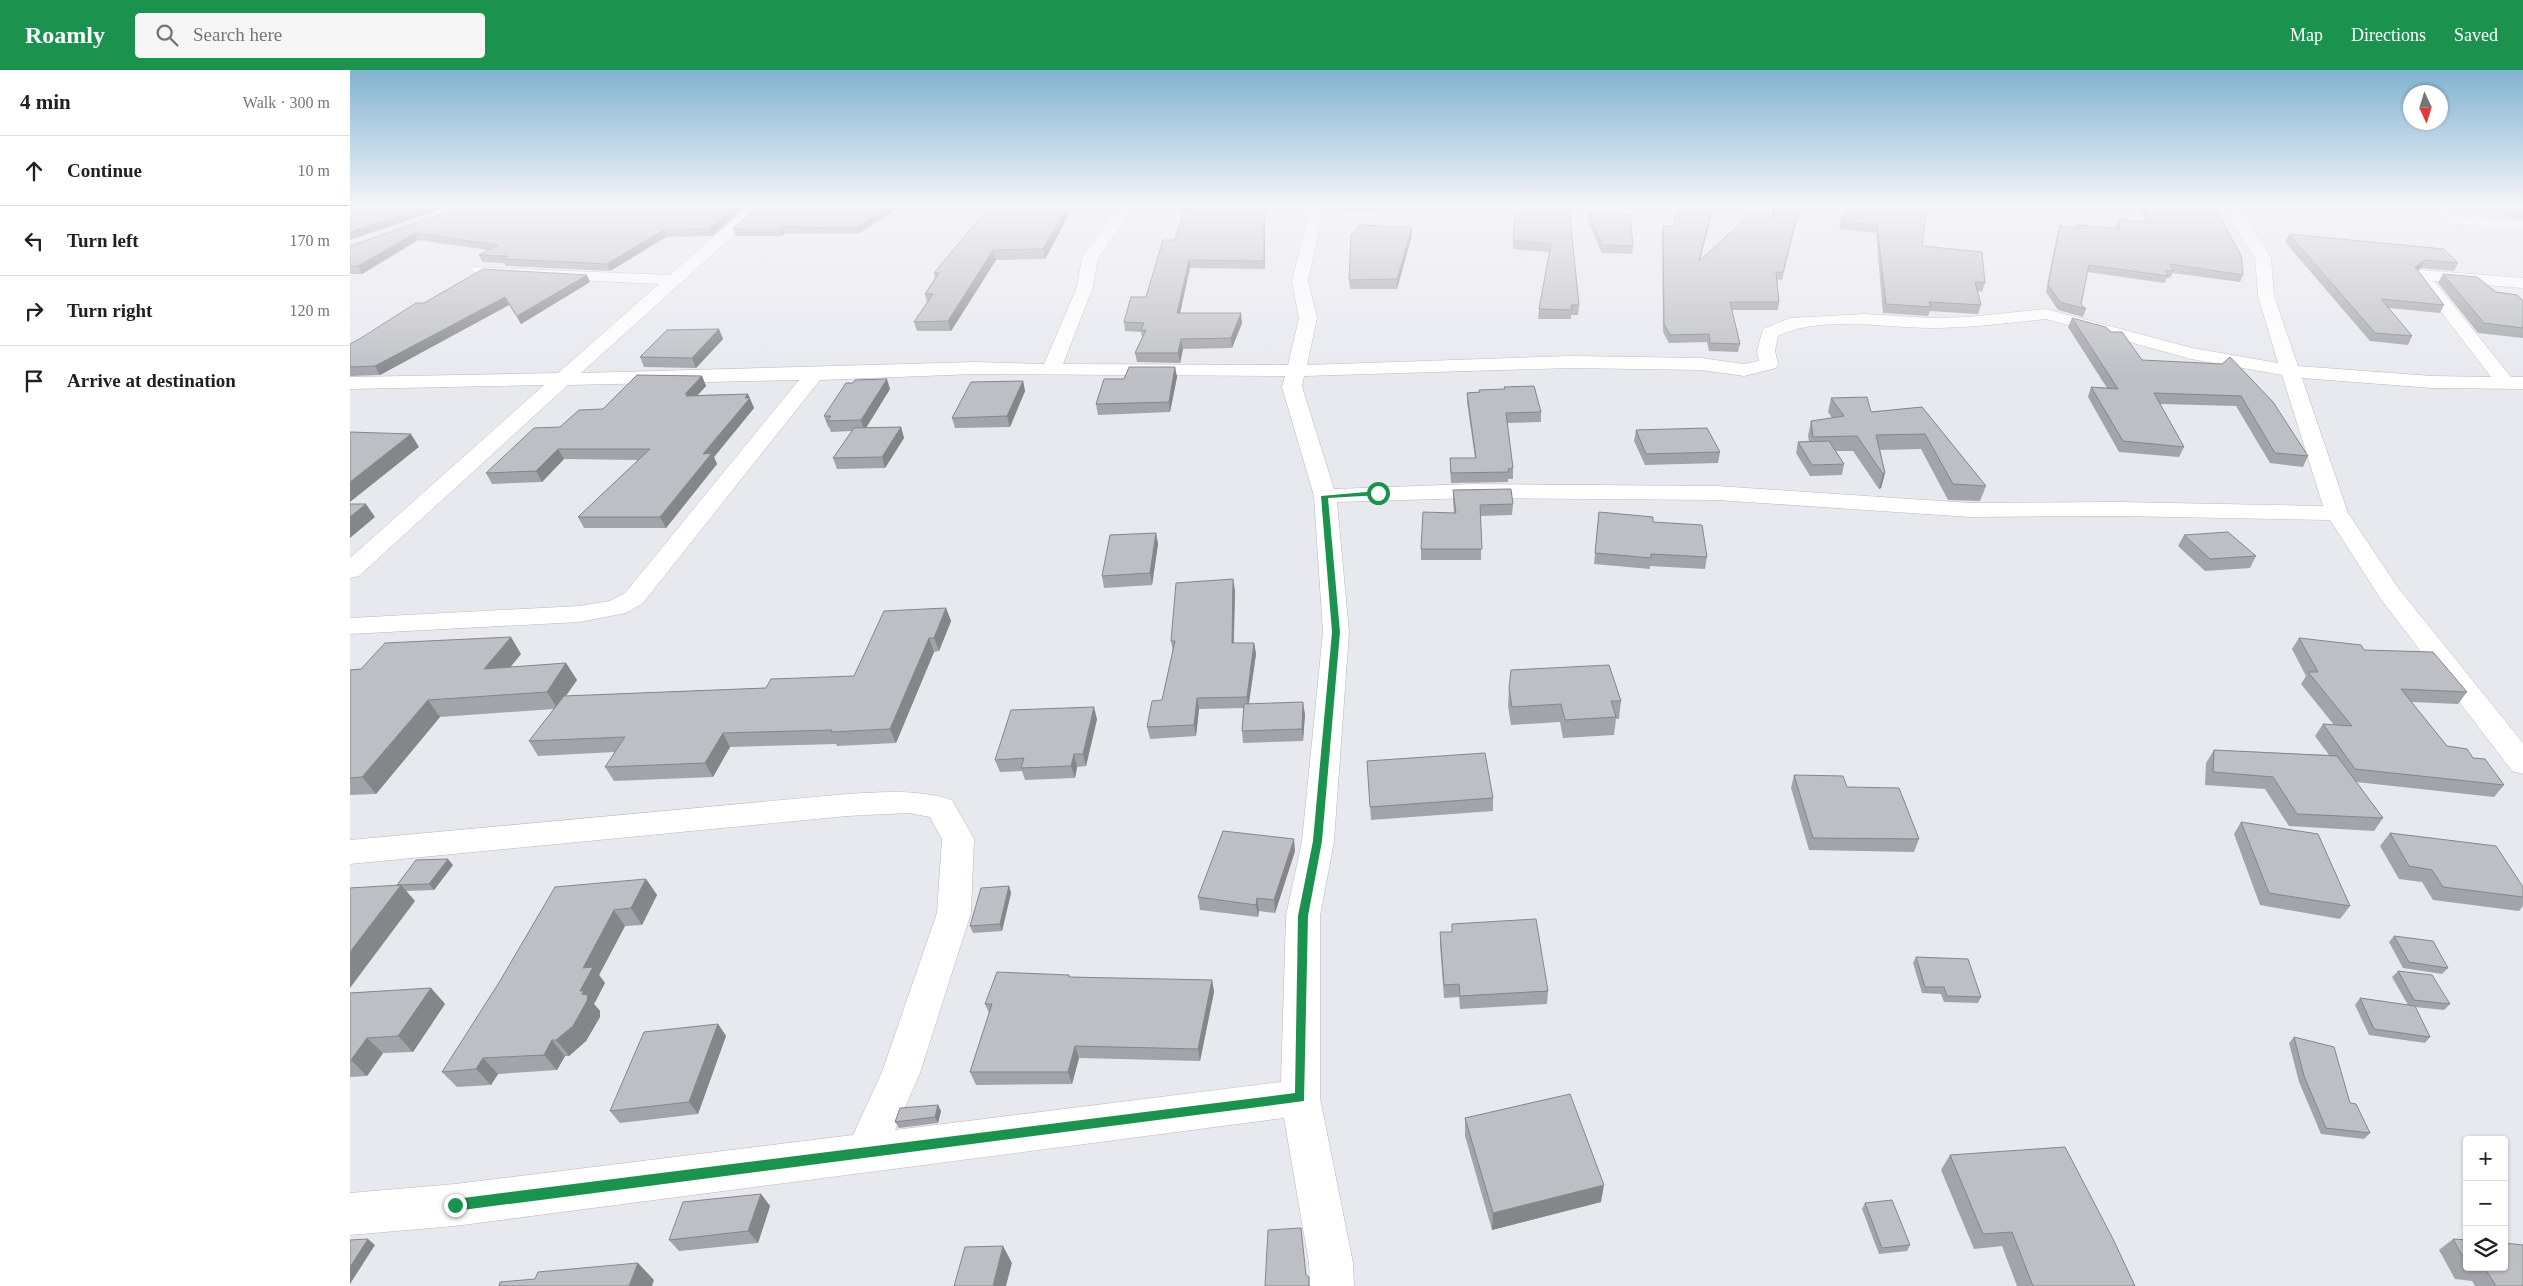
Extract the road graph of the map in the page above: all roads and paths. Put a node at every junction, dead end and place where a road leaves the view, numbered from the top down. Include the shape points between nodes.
1 (693, 264) edge
2 (1089, 264) edge
3 (1304, 264) edge
4 (2263, 264) edge
5 (479, 270) edge
6 (675, 280) junction
7 (2523, 284) edge
8 (1051, 370) junction
9 (1297, 371) junction
10 (2292, 371) junction
11 (814, 374) junction
12 (561, 380) junction
13 (350, 383) edge
14 (2515, 383) edge
15 (1325, 496) junction
16 (2337, 513) junction
17 (350, 571) edge
18 (350, 626) edge
19 (2523, 764) edge
20 (350, 852) edge
21 (1300, 1098) junction
22 (865, 1153) junction
23 (350, 1214) edge
24 (1332, 1286) edge

1 - 6 street
2 - 8 street via 1085,287
3 - 9 street via 1300,281 1308,318
4 - 10 street via 2266,296
5 - 6 street
6 - 12 street
7 - 14 street via 2421,275
8 - 9 street
8 - 11 street via 975,368
9 - 10 street via 1570,362 1701,364 1744,370 1769,364 1766,351 1769,333 1790,323 1865,319 1967,322 2046,314 2173,348
9 - 15 street via 1292,387
10 - 14 street via 2432,382
10 - 16 street
11 - 12 street
11 - 18 street via 634,598 617,608 579,614
12 - 13 street
12 - 17 street
15 - 16 street via 1472,491 1717,493 1970,510 2119,508
15 - 21 street via 1336,632 1318,841 1303,916
16 - 19 street via 2389,594
20 - 22 street via 846,805 909,802 942,808 958,839 954,913 901,1073
21 - 22 street
21 - 24 street via 1331,1263
22 - 23 street via 455,1205

